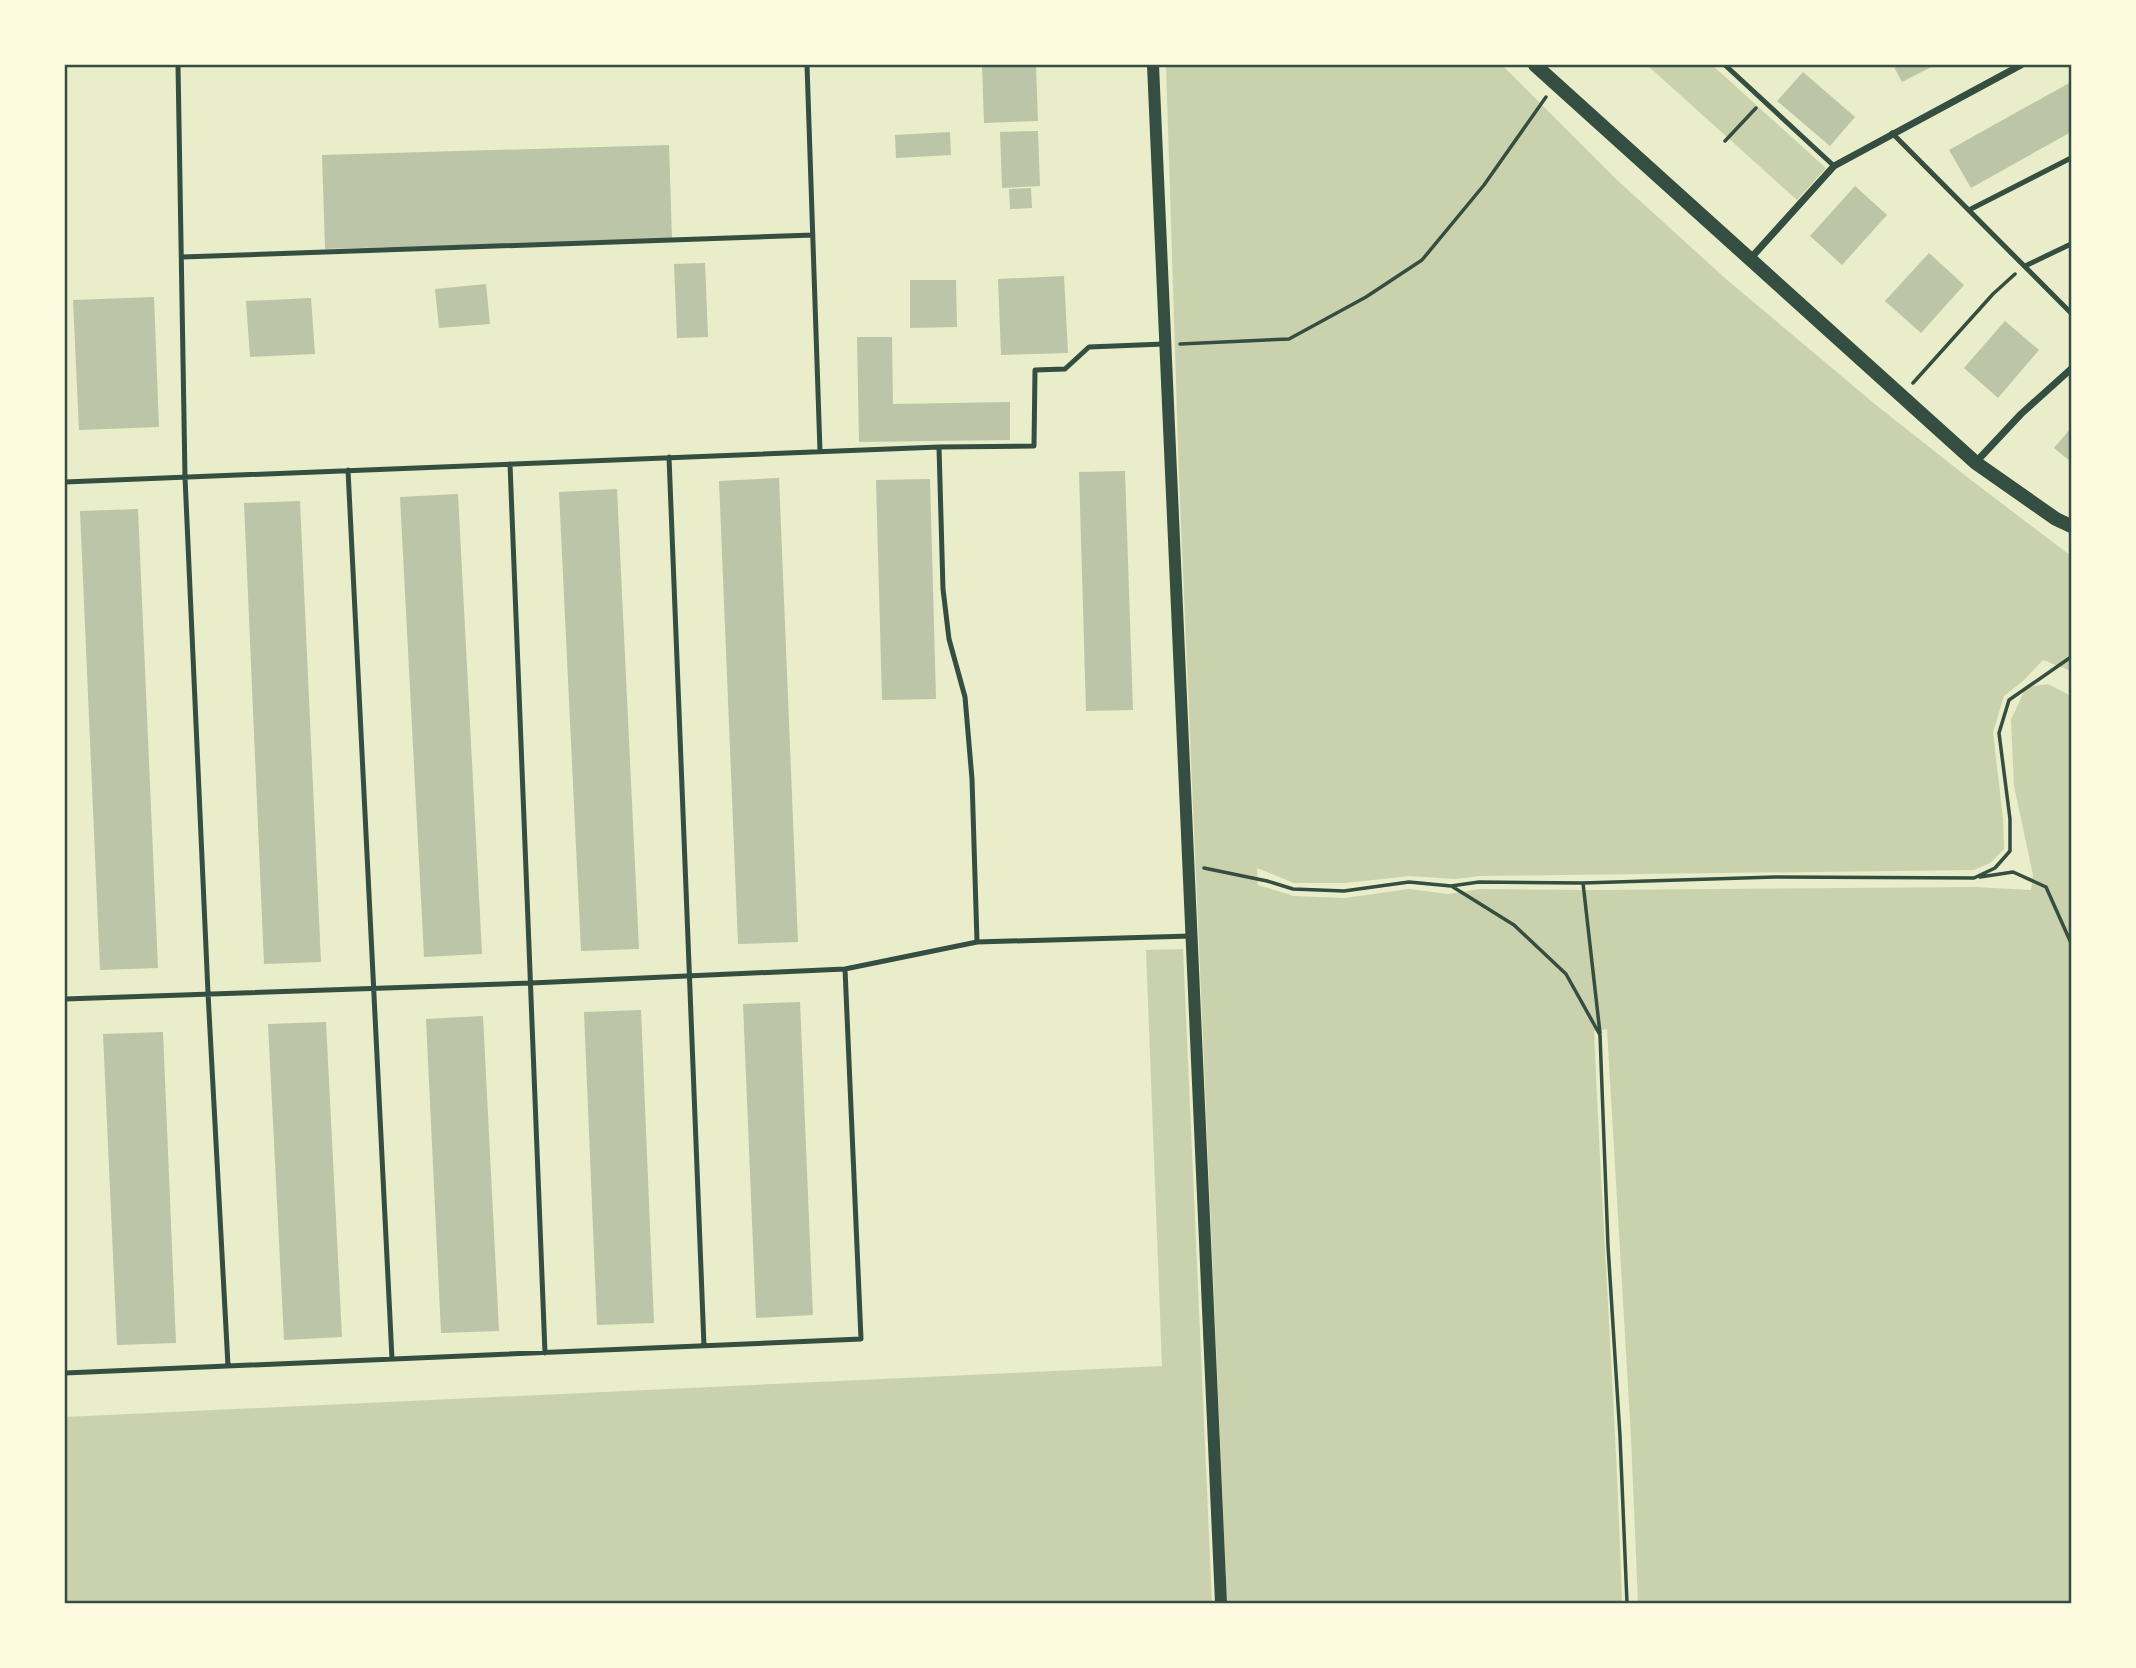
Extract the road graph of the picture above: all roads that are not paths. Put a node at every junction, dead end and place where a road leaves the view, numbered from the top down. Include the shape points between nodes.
1 (178, 65) edge
2 (807, 65) edge
3 (1153, 65) edge
4 (1725, 65) edge
5 (2021, 65) edge
6 (1540, 67) edge
7 (1892, 132) junction
8 (2071, 158) edge
9 (1835, 166) junction
10 (1969, 210) junction
11 (813, 235) junction
12 (2071, 244) edge
13 (181, 257) junction
14 (1750, 259) junction
15 (2025, 266) junction
16 (2071, 313) edge
17 (1164, 344) junction
18 (2071, 369) edge
19 (939, 447) junction
20 (820, 451) junction
21 (669, 457) junction
22 (1976, 463) junction
23 (510, 464) junction
24 (348, 470) junction
25 (185, 477) junction
26 (65, 482) edge
27 (2071, 526) edge
28 (1191, 936) junction
29 (977, 942) junction
30 (845, 969) junction
31 (689, 976) junction
32 (531, 983) junction
33 (375, 987) junction
34 (208, 993) junction
35 (65, 999) edge
36 (704, 1346) junction
37 (545, 1353) junction
38 (392, 1359) junction
39 (228, 1366) junction
40 (65, 1373) edge
41 (1221, 1603) edge

1 - 13 lane
2 - 11 lane
3 - 17 street
4 - 9 lane
5 - 7 street
6 - 14 main road
7 - 9 street
7 - 10 lane
8 - 10 lane
9 - 14 street
10 - 15 lane
11 - 13 lane
11 - 20 lane
12 - 15 lane
13 - 25 lane
14 - 22 main road
15 - 16 lane
17 - 19 lane via 1089,347 1065,369 1035,370 1034,446
17 - 28 street
18 - 22 street
19 - 20 lane
19 - 29 lane via 943,589 949,639 965,697 972,779
20 - 21 lane
21 - 23 lane
21 - 31 lane
22 - 27 main road
23 - 24 lane
23 - 32 lane
24 - 25 lane
24 - 33 lane
25 - 26 lane
25 - 34 lane
28 - 29 lane
28 - 41 street
29 - 30 lane
30 - 31 lane
30 - 36 lane via 861,1339
31 - 32 lane
31 - 36 lane
32 - 33 lane
32 - 37 lane
33 - 34 lane
33 - 38 lane
34 - 35 lane
34 - 39 lane
36 - 37 lane
37 - 38 lane
38 - 39 lane
39 - 40 lane

